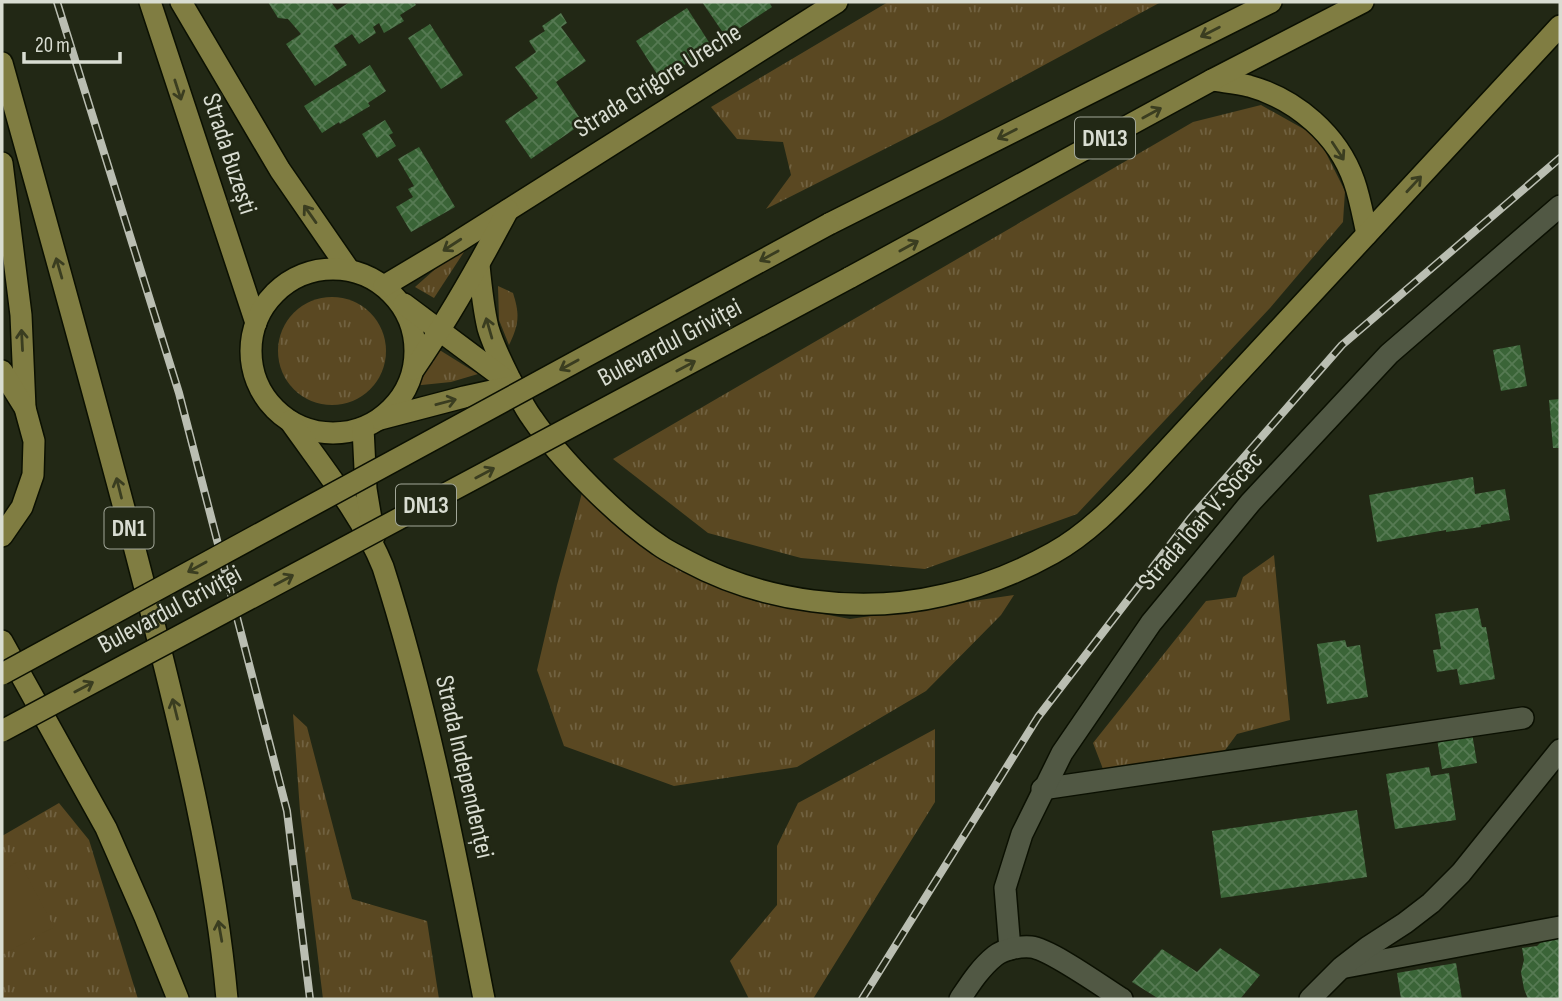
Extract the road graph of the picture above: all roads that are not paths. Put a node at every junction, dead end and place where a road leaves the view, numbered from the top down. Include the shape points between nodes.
1 (150, 2) edge
2 (181, 2) edge
3 (837, 2) edge
4 (1271, 2) edge
5 (1363, 2) edge
6 (1560, 26) edge
7 (2, 63) edge
8 (1212, 80) junction
9 (2, 163) edge
10 (1560, 206) edge
11 (509, 208) junction
12 (1367, 234) junction
13 (479, 265) junction
14 (349, 270) junction
15 (391, 293) junction
16 (256, 324) junction
17 (440, 331) junction
18 (2, 371) edge
19 (413, 371) junction
20 (514, 386) junction
21 (26, 408) junction
22 (290, 421) junction
23 (372, 424) junction
24 (2, 537) edge
25 (376, 550) junction
26 (2, 641) edge
27 (2, 674) edge
28 (1523, 718) dead end
29 (2, 731) edge
30 (1560, 750) edge
31 (1042, 789) junction
32 (145, 917) junction
33 (1560, 927) edge
34 (1010, 949) junction
35 (1342, 967) junction
36 (166, 999) edge
37 (178, 999) edge
38 (227, 999) edge
39 (484, 999) edge
40 (960, 999) edge
41 (1122, 999) edge
42 (1310, 999) edge

1 -> 16 main road, Strada Buzești
14 -> 2 main road, Strada Buzești via 280,170
3 - 11 main road, Strada Grigore Ureche
4 -> 27 main road, Bulevardul Griviței / DN13, bridge via 829,223
5 - 8 main road, Bulevardul Griviței / DN13
12 -> 6 main road
38 -> 7 main road, DN1 via 202,829 176,716 106,434
8 -> 12 main road via 1250,86 1283,99 1315,123 1339,150 1354,181
29 -> 8 main road, Bulevardul Griviței / DN13, bridge
21 -> 9 main road via 21,315
10 - 31 street, Strada Ioan V. Socec via 1389,354 1250,503 1151,623
11 - 13 main road
11 -> 15 main road, Strada Grigore Ureche via 433,258
12 - 20 main road via 1101,519 1054,552 1016,571 943,596 900,602 817,602 742,586 704,570 661,547 621,516 552,444
13 - 17 main road
20 -> 13 main road via 489,330
14 - 15 main road via 368,276
14 - 16 main road via 300,275 273,295
15 - 17 main road
15 - 19 main road via 414,334
16 - 22 main road via 253,371 267,400
17 - 19 main road
17 - 20 main road
18 - 21 main road
19 - 23 main road via 404,393
23 -> 20 main road
21 - 24 main road via 34,441 33,475 22,507
22 - 23 main road via 326,433 351,432
22 - 25 main road, Strada Independenței
23 - 25 main road, Strada Independenței via 366,489
25 - 39 main road, Strada Independenței via 440,776
26 - 32 main road via 106,828
28 - 31 street
30 - 35 street via 1461,873 1431,903
31 - 34 street, Strada Ioan V. Socec via 1005,888
32 - 36 main road
32 - 37 main road
33 - 35 street
34 - 40 street via 996,955
34 - 41 street via 1032,947 1053,956
35 - 42 street

